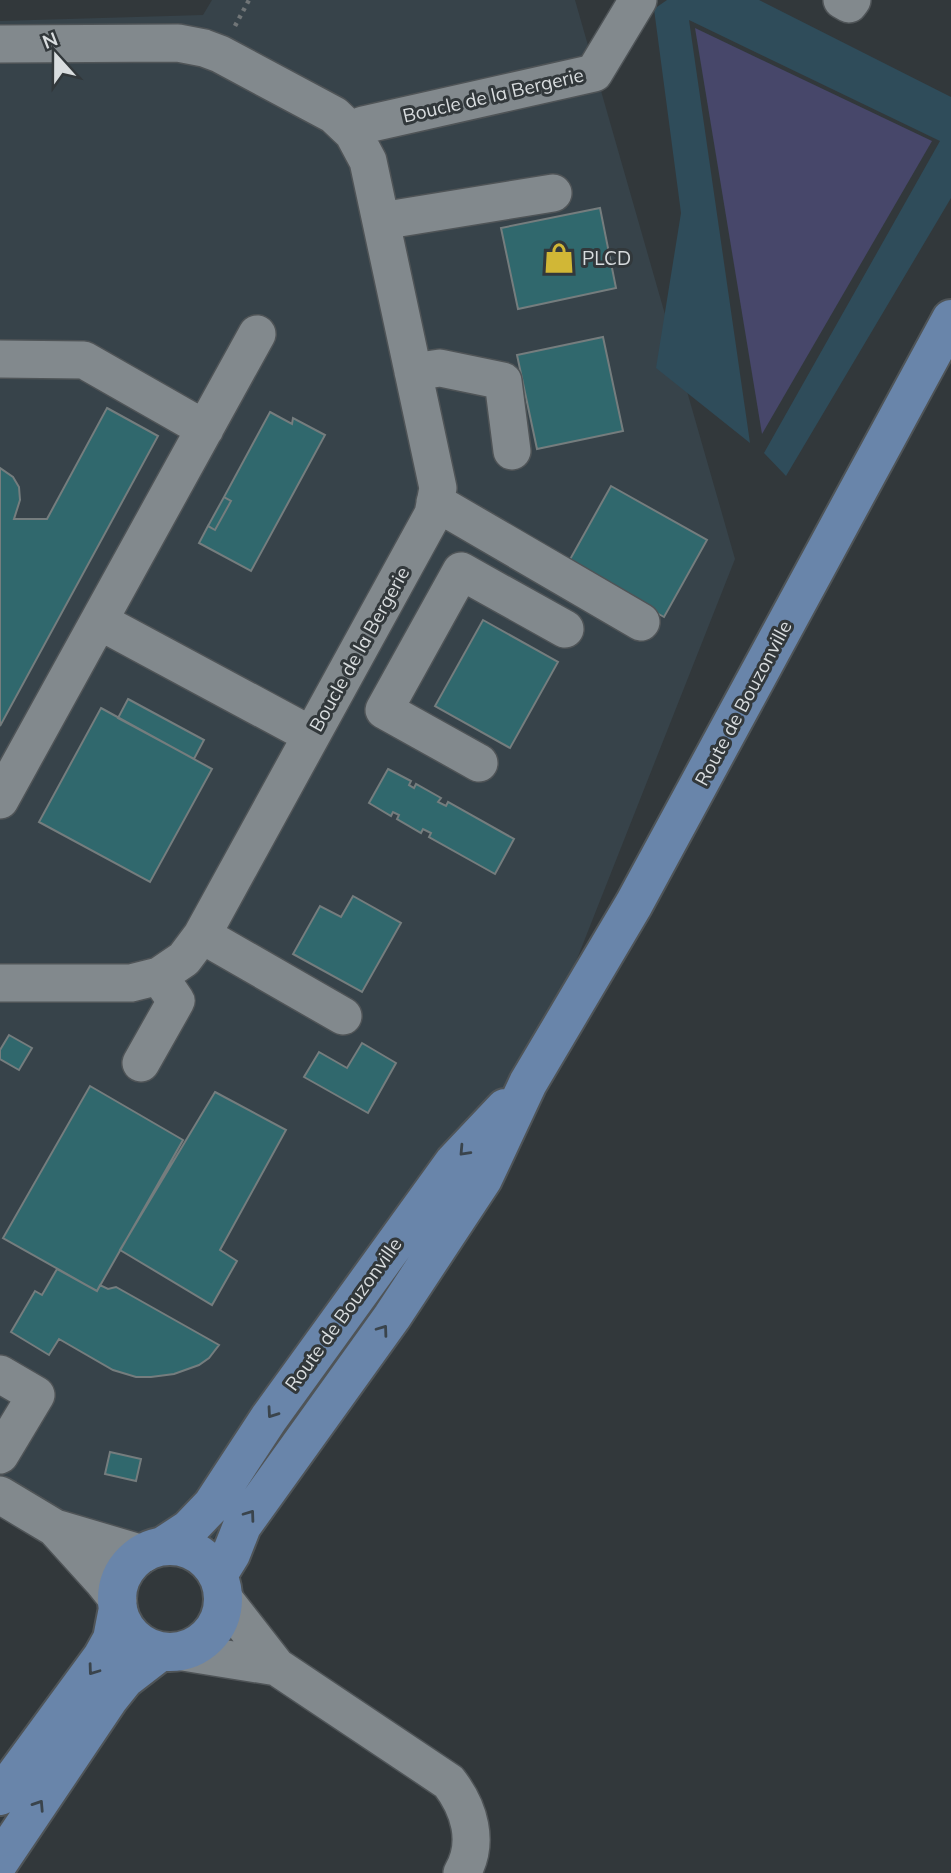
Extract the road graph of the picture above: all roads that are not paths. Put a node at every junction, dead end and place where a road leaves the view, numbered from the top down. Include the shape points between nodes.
1 (638, 0) edge
2 (842, 0) edge
3 (852, 0) edge
4 (0, 44) edge
5 (353, 133) junction
6 (553, 193) dead end
7 (381, 221) junction
8 (951, 319) edge
9 (257, 334) dead end
10 (0, 359) edge
11 (413, 372) junction
12 (205, 429) junction
13 (512, 451) dead end
14 (435, 502) junction
15 (379, 612) junction
16 (99, 621) junction
17 (641, 622) dead end
18 (565, 629) dead end
19 (424, 639) junction
20 (311, 736) junction
21 (479, 763) dead end
22 (0, 800) edge
23 (202, 935) junction
24 (159, 976) junction
25 (0, 983) edge
26 (343, 1016) dead end
27 (141, 1063) dead end
28 (528, 1083) junction
29 (0, 1374) edge
30 (0, 1455) edge
31 (0, 1495) edge
32 (55, 1528) junction
33 (153, 1550) junction
34 (221, 1587) junction
35 (118, 1604) junction
36 (171, 1652) junction
37 (277, 1667) junction
38 (0, 1796) edge
39 (0, 1861) edge
40 (462, 1873) edge

1 - 5 street, Boucle de la Bergerie via 594,73 363,125
2 - 3 street via 849,4
4 - 5 street, Boucle de la Bergerie via 178,43 204,48 334,115
5 - 7 street, Boucle de la Bergerie via 368,161
6 - 7 street
7 - 11 street, Boucle de la Bergerie
8 - 28 main road, Route de Bouzonville via 634,904
9 - 12 street
10 - 12 street via 83,360
11 - 13 street via 440,368 503,381
11 - 14 street, Boucle de la Bergerie via 438,488
12 - 16 street
14 - 15 street, Boucle de la Bergerie via 433,514
14 - 17 street
15 - 19 street
15 - 20 street, Boucle de la Bergerie
16 - 20 street
16 - 22 street
18 - 19 street via 461,571
19 - 21 street via 384,710
20 - 23 street, Boucle de la Bergerie
23 - 24 street, Boucle de la Bergerie via 184,959
23 - 26 street
24 - 25 street, Boucle de la Bergerie via 131,984
24 - 27 street via 176,1001
28 -> 33 main road, Route de Bouzonville via 454,1162 269,1418 212,1505 189,1530
34 -> 28 main road, Route de Bouzonville via 243,1526 392,1317 483,1179
29 - 30 street via 36,1395
31 - 32 street
32 - 33 street
32 - 35 street
33 - 34 main road via 184,1548 201,1556
33 - 35 main road via 127,1569 118,1588
34 - 36 main road via 218,1624 203,1641
34 - 37 street
35 - 36 main road via 125,1628 139,1643
35 -> 38 main road via 112,1639 102,1657
36 - 37 street
39 -> 36 main road via 125,1679
37 - 40 street via 449,1782 467,1812 470,1828 471,1849

